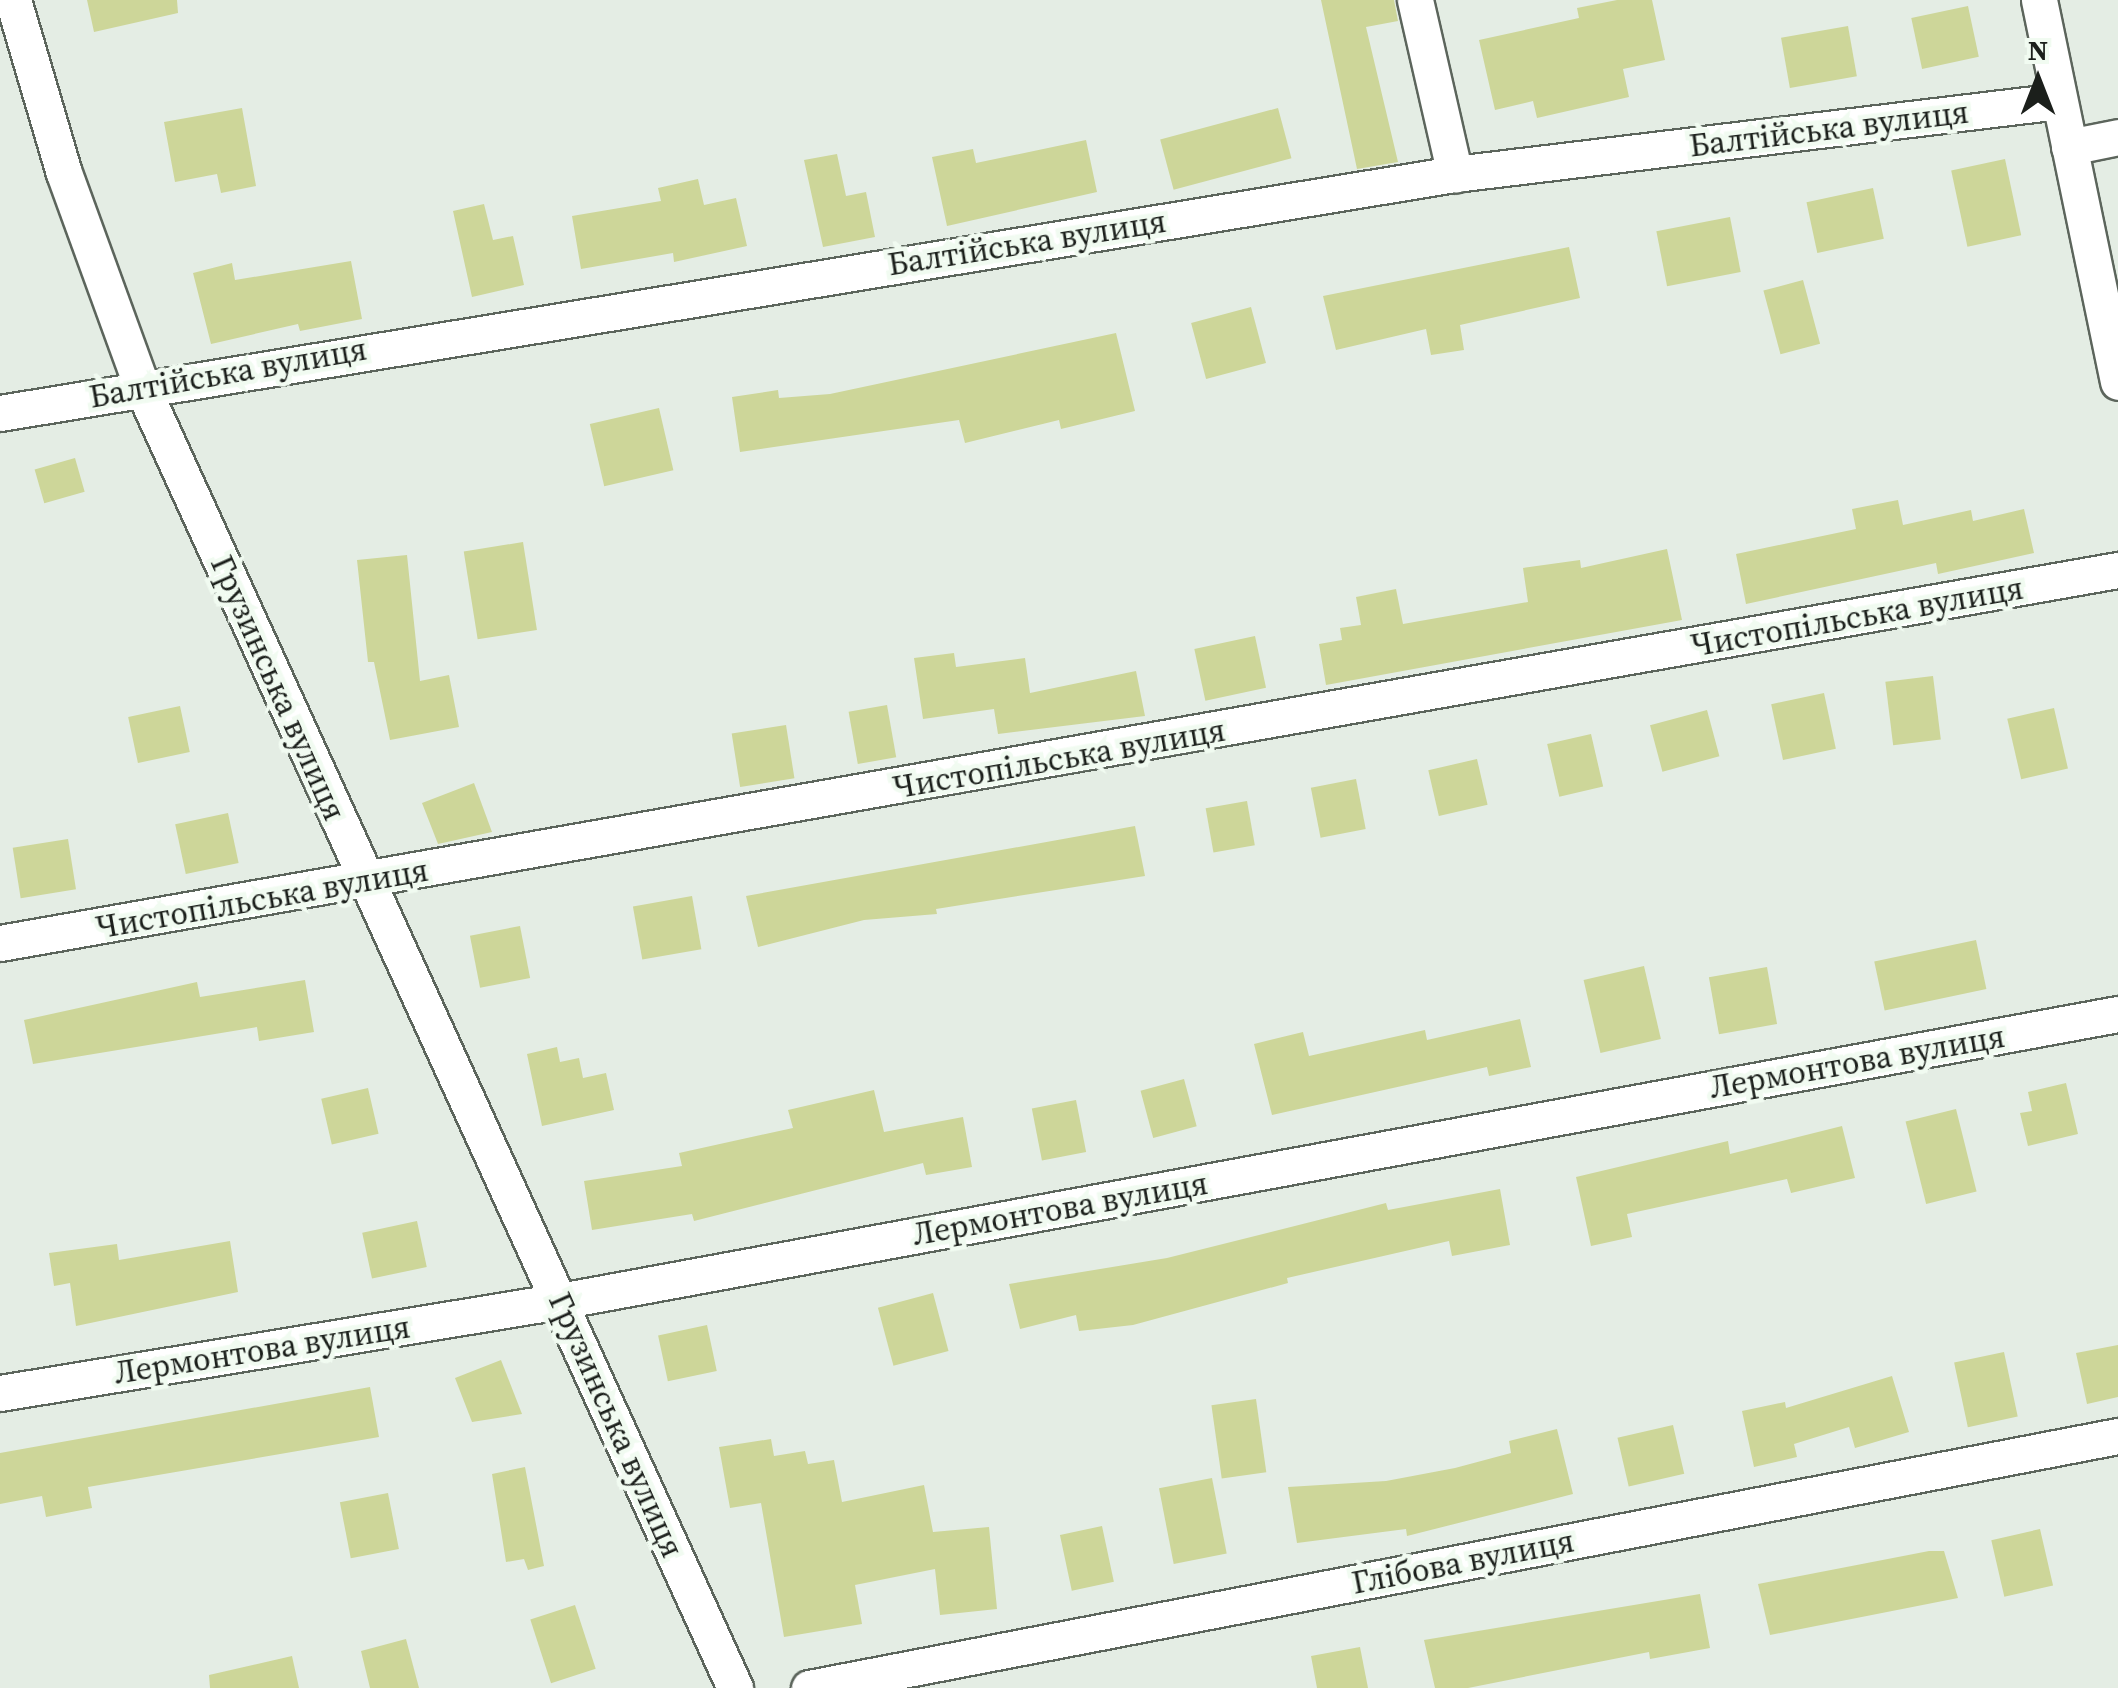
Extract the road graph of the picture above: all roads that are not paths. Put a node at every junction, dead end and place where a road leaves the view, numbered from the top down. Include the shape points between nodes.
1 (13, 0) edge
2 (1415, 0) edge
3 (2039, 0) edge
4 (2058, 101) junction
5 (2118, 137) edge
6 (2069, 147) junction
7 (1456, 174) junction
8 (2118, 382) edge
9 (141, 385) junction
10 (0, 413) edge
11 (2118, 570) edge
12 (366, 882) junction
13 (0, 943) edge
14 (2118, 1014) edge
15 (560, 1301) junction
16 (0, 1393) edge
17 (2118, 1436) edge
18 (734, 1688) edge
19 (808, 1688) edge

1 - 9 street, Грузинська вулиця via 64,174
2 - 7 street
3 - 4 street
4 - 6 street
4 - 7 street, Балтійська вулиця
5 - 6 street
6 - 8 street
7 - 9 street, Балтійська вулиця
9 - 10 street, Балтійська вулиця
9 - 12 street, Грузинська вулиця
11 - 12 street, Чистопільська вулиця
12 - 13 street, Чистопільська вулиця
12 - 15 street, Грузинська вулиця
14 - 15 street, Лермонтова вулиця
15 - 16 street, Лермонтова вулиця
15 - 18 street, Грузинська вулиця
17 - 19 street, Глібова вулиця

